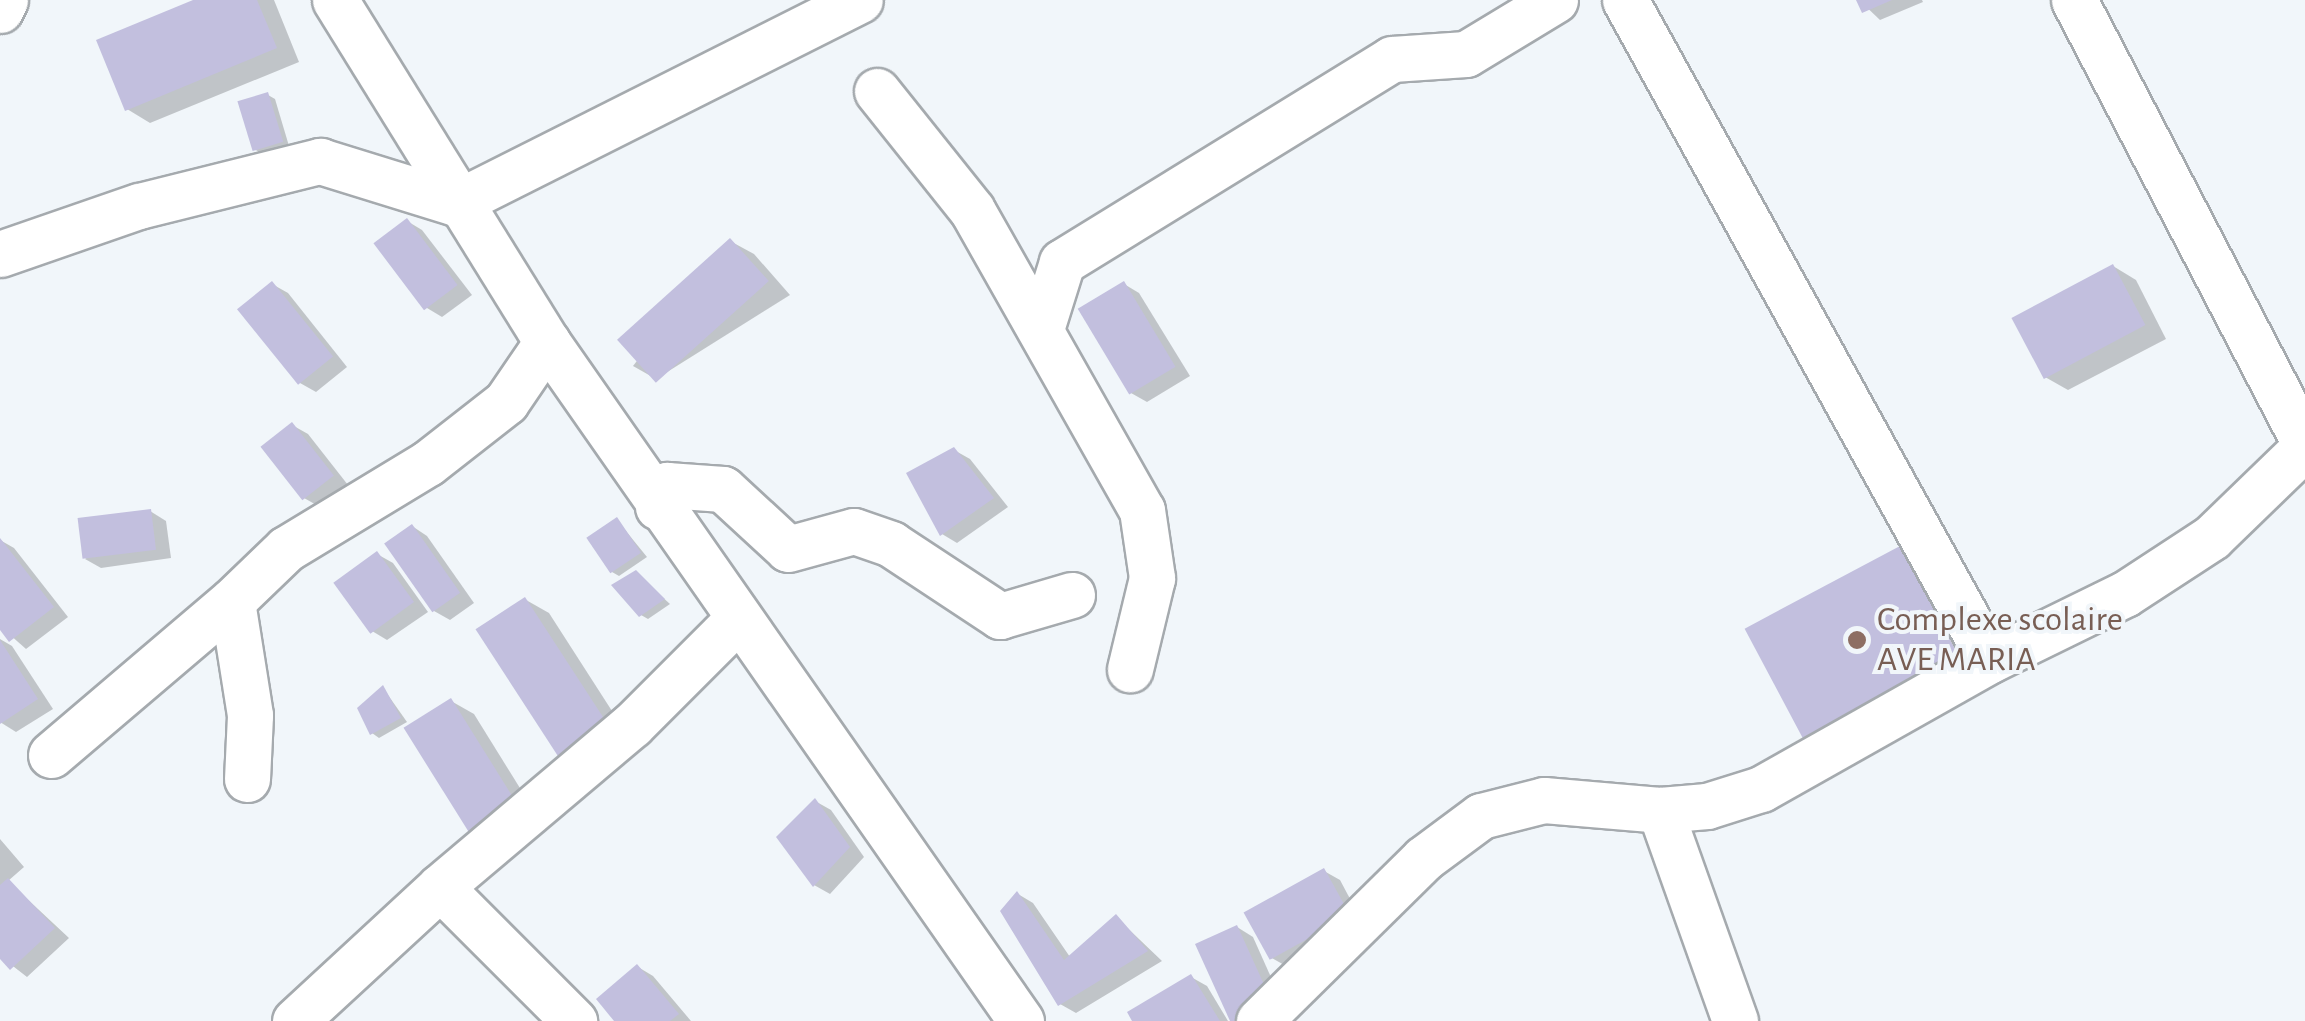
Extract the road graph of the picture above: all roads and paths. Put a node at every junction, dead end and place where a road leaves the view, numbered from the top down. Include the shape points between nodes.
1 (5, 0) edge
2 (335, 0) edge
3 (860, 0) edge
4 (1555, 0) edge
5 (2074, 0) edge
6 (1619, 1) edge
7 (0, 10) edge
8 (876, 91) dead end
9 (456, 203) junction
10 (0, 254) edge
11 (1042, 326) junction
12 (547, 342) junction
13 (2305, 445) edge
14 (658, 508) junction
15 (1072, 595) dead end
16 (232, 601) junction
17 (736, 620) junction
18 (1990, 660) junction
19 (1130, 669) dead end
20 (51, 755) dead end
21 (247, 779) dead end
22 (1660, 810) junction
23 (440, 886) junction
24 (295, 1021) edge
25 (574, 1021) edge
26 (1021, 1021) edge
27 (1259, 1021) edge
28 (1734, 1021) edge

1 - 7 street
2 - 9 street
3 - 9 street
4 - 11 street via 1466,54 1392,60 1062,262
5 - 13 street
6 - 18 street
8 - 11 street via 972,210
9 - 10 street via 320,161 138,206
9 - 12 street
11 - 19 street via 1098,441 1142,510 1152,578
12 - 14 street
12 - 16 street via 506,402 428,463 286,549
13 - 18 street via 2212,537 2125,594
14 - 15 street via 667,486 723,488 788,549 854,531 891,544 1000,616
14 - 17 street
16 - 20 street
16 - 21 street via 250,715
17 - 23 street via 632,726
17 - 26 street
18 - 22 street via 1761,789 1707,806
22 - 27 street via 1544,800 1481,816 1423,860
22 - 28 street
23 - 24 street
23 - 25 street

